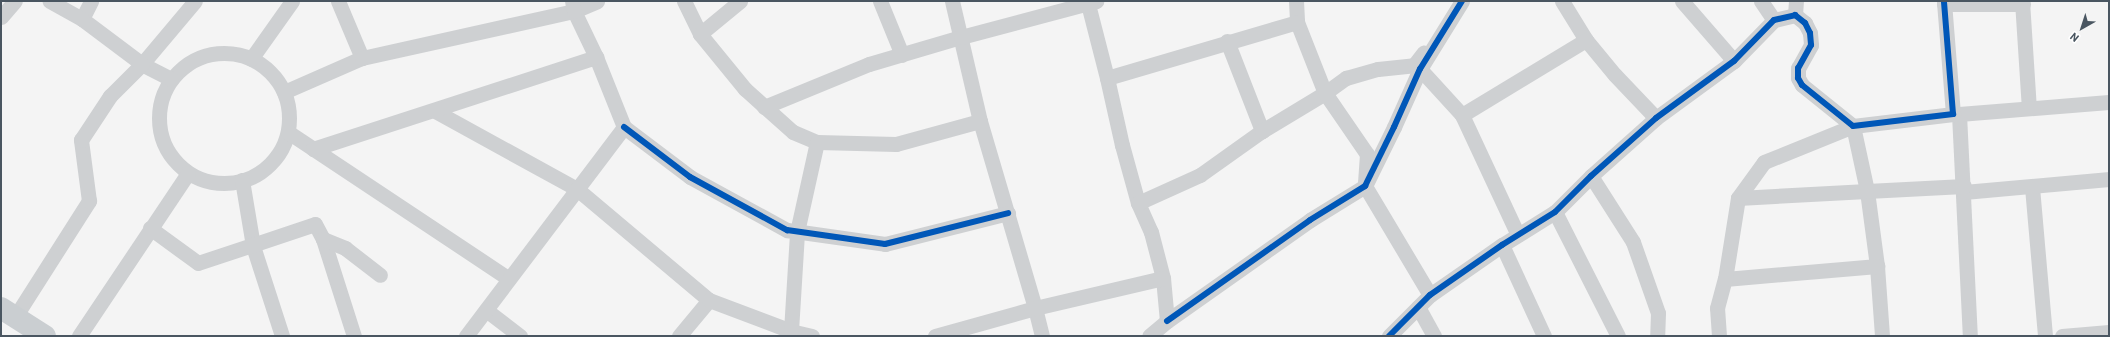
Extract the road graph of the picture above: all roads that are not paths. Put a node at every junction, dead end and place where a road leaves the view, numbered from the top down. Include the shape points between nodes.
1 (15, 1) edge
2 (50, 1) edge
3 (92, 1) edge
4 (195, 1) edge
5 (292, 1) edge
6 (338, 1) edge
7 (597, 1) edge
8 (684, 1) edge
9 (740, 1) edge
10 (880, 1) edge
11 (952, 1) edge
12 (1296, 1) edge
13 (1462, 1) edge
14 (1562, 1) edge
15 (1682, 1) edge
16 (1761, 1) edge
17 (1095, 2) edge
18 (2023, 2) edge
19 (1944, 3) edge
20 (573, 6) edge
21 (1795, 8) edge
22 (1, 17) edge
23 (82, 19) junction
24 (1774, 20) junction
25 (1297, 22) junction
26 (700, 34) junction
27 (961, 37) junction
28 (1586, 40) junction
29 (1227, 41) junction
30 (902, 55) junction
31 (596, 57) junction
32 (362, 58) junction
33 (251, 59) junction
34 (1734, 61) junction
35 (142, 64) junction
36 (1420, 68) junction
37 (1107, 78) junction
38 (171, 79) junction
39 (284, 92) junction
40 (1325, 93) junction
41 (2109, 102) edge
42 (764, 107) junction
43 (2029, 108) junction
44 (435, 111) junction
45 (1956, 114) junction
46 (1462, 115) junction
47 (1656, 118) junction
48 (980, 121) junction
49 (1853, 126) junction
50 (624, 127) junction
51 (288, 132) junction
52 (1262, 132) junction
53 (817, 142) junction
54 (313, 149) junction
55 (188, 173) junction
56 (1591, 176) junction
57 (2109, 179) edge
58 (242, 180) junction
59 (1365, 186) junction
60 (2032, 187) junction
61 (577, 189) junction
62 (1964, 189) junction
63 (1867, 191) junction
64 (1738, 198) junction
65 (1138, 203) junction
66 (1555, 212) junction
67 (1008, 213) junction
68 (150, 228) junction
69 (797, 232) junction
70 (1518, 235) junction
71 (323, 239) junction
72 (1502, 245) junction
73 (253, 246) junction
74 (1877, 266) junction
75 (380, 275) dead end
76 (1163, 278) junction
77 (509, 279) junction
78 (1725, 279) junction
79 (1430, 295) junction
80 (709, 300) junction
81 (1418, 307) junction
82 (1036, 308) junction
83 (486, 310) junction
84 (8, 313) edge
85 (1167, 321) junction
86 (791, 332) junction
87 (2109, 332) edge
88 (45, 336) edge
89 (79, 336) edge
90 (282, 336) edge
91 (354, 336) edge
92 (466, 336) edge
93 (520, 336) edge
94 (679, 336) edge
95 (812, 336) edge
96 (935, 336) edge
97 (1042, 336) edge
98 (1149, 336) edge
99 (1389, 336) edge
100 (1434, 336) edge
101 (1544, 336) edge
102 (1618, 336) edge
103 (1657, 336) edge
104 (1719, 336) edge
105 (1882, 336) edge
106 (1970, 336) edge
107 (2044, 336) edge
108 (2062, 336) edge

1 - 22 street
2 - 23 street
3 - 23 street
4 - 35 street
5 - 33 street
6 - 32 street
7 - 20 street
8 - 26 street
9 - 26 street
10 - 30 street
11 - 27 street
12 - 25 street
13 - 36 street
13 - 40 street via 1414,65 1378,69 1346,78
14 - 28 street
15 - 34 street
16 - 24 street
17 - 27 street
17 - 37 street
18 - 19 street
18 - 43 street
19 - 45 street
20 - 31 street
20 - 32 street
21 - 24 street
21 - 49 street via 1810,33 1810,46 1798,68 1798,78 1802,85
23 - 35 street
24 - 34 street
25 - 29 street
25 - 40 street
26 - 42 street via 744,89
27 - 30 street
27 - 48 street
28 - 46 street
28 - 47 street
29 - 37 street
29 - 52 street
30 - 42 street via 870,64
31 - 44 street via 520,80
31 - 50 street
32 - 39 street
33 - 38 street via 223,52 203,56 185,65
33 - 39 street via 267,69
34 - 47 street
35 - 38 street
35 - 84 street via 110,96 81,140 89,201
36 - 46 street
36 - 59 street
37 - 65 street
38 - 55 street via 162,98 159,119 162,140 173,158
39 - 51 street via 289,112
40 - 52 street
40 - 59 street via 1367,154
41 - 43 street
42 - 53 street via 793,132
43 - 45 street
44 - 54 street
44 - 61 street
45 - 49 street
45 - 62 street
46 - 70 street
47 - 56 street
48 - 53 street via 896,144
48 - 67 street
49 - 63 street
49 - 64 street via 1764,162
50 - 61 street
50 - 69 street via 690,177 787,230
51 - 54 street
51 - 58 street via 282,149 272,163 258,174
52 - 65 street via 1200,175
53 - 69 street
54 - 77 street
55 - 58 street via 224,183
55 - 68 street
56 - 66 street
56 - 103 street via 1633,242 1658,313
57 - 60 street
58 - 73 street
59 - 79 street
59 - 85 street via 1310,220
60 - 62 street
60 - 107 street
61 - 77 street
61 - 80 street
62 - 63 street
62 - 106 street
63 - 64 street
63 - 74 street
64 - 78 street
65 - 76 street via 1151,232
66 - 70 street
66 - 102 street
67 - 69 street via 885,244
67 - 82 street
68 - 73 street via 198,263
68 - 89 street
69 - 86 street
70 - 72 street
71 - 73 street via 315,224
71 - 75 street via 345,248
71 - 91 street
72 - 79 street
72 - 101 street
73 - 90 street
74 - 78 street
74 - 105 street
76 - 82 street
76 - 85 street
77 - 83 street
78 - 104 street via 1717,308
79 - 81 street
80 - 86 street
80 - 94 street
81 - 99 street
81 - 100 street
82 - 96 street
82 - 97 street
83 - 92 street
83 - 93 street
84 - 88 main road
85 - 98 street
86 - 95 street
87 - 108 street

